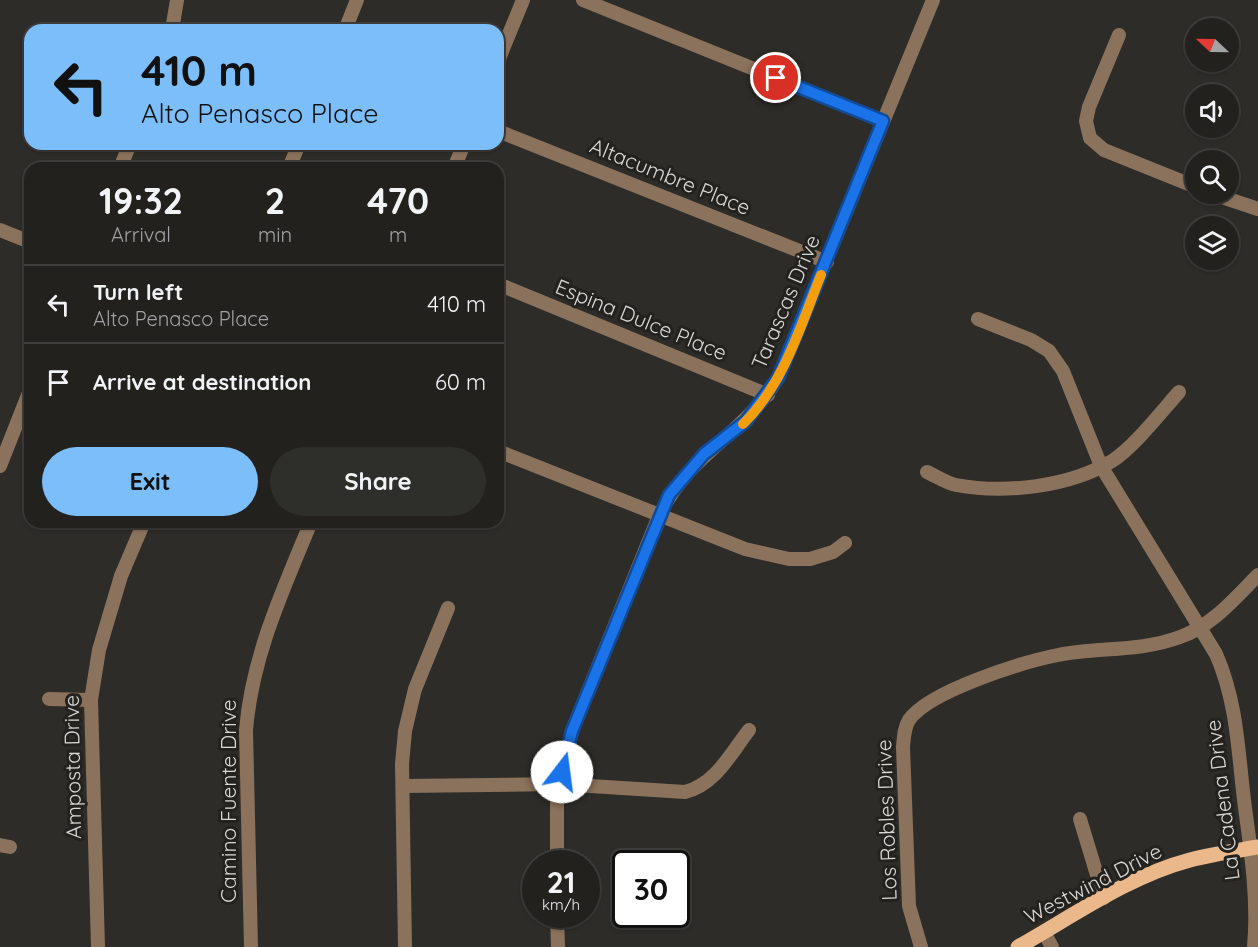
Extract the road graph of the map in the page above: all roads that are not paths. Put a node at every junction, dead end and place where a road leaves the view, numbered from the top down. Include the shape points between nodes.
1 (177, 0) edge
2 (357, 0) edge
3 (523, 0) edge
4 (584, 0) edge
5 (933, 0) edge
6 (173, 24) edge
7 (347, 24) edge
8 (1119, 35) dead end
9 (504, 46) edge
10 (883, 121) junction
11 (504, 133) edge
12 (1185, 182) edge
13 (1239, 201) edge
14 (1258, 207) edge
15 (0, 230) edge
16 (24, 240) edge
17 (826, 262) junction
18 (504, 286) edge
19 (978, 319) dead end
20 (1179, 392) dead end
21 (768, 394) junction
22 (24, 405) edge
23 (504, 453) edge
24 (0, 466) edge
25 (1101, 466) junction
26 (927, 472) dead end
27 (659, 516) junction
28 (141, 528) edge
29 (309, 528) edge
30 (845, 543) dead end
31 (1258, 575) edge
32 (448, 608) dead end
33 (1199, 628) junction
34 (48, 699) dead end
35 (91, 700) junction
36 (749, 730) dead end
37 (559, 784) junction
38 (403, 786) junction
39 (1080, 819) dead end
40 (1255, 848) edge
41 (557, 850) edge
42 (1104, 898) junction
43 (557, 928) edge
44 (1044, 932) junction
45 (98, 947) edge
46 (251, 947) edge
47 (405, 947) edge
48 (558, 947) edge
49 (921, 947) edge
50 (1018, 947) edge
51 (1052, 947) edge
52 (1254, 947) edge

1 - 6 street
2 - 7 street
3 - 9 street
4 - 10 street
5 - 10 street, Tarascas Drive
8 - 12 street via 1089,107 1086,121 1090,138 1104,150
10 - 17 street, Tarascas Drive
11 - 17 street, Altacumbre Place
13 - 14 street
15 - 16 street
17 - 21 street, Tarascas Drive via 785,365
18 - 21 street, Espina Dulce Place
19 - 25 street, La Cadena Drive via 1049,351 1063,370
20 - 25 street via 1114,460
21 - 27 street, Tarascas Drive via 735,431 687,471
22 - 24 street
23 - 27 street
25 - 26 street via 1077,478 1007,488 954,485
25 - 33 street, La Cadena Drive
27 - 30 street via 770,556 810,559 833,552
27 - 37 street, Tarascas Drive via 572,731
28 - 35 street, Amposta Drive via 120,576 99,650
29 - 46 street, Camino Fuente Drive via 260,648 248,700
31 - 33 street, Los Robles Drive
32 - 38 street via 415,689 404,742
33 - 40 street, La Cadena Drive via 1216,654 1229,689
33 - 49 street, Los Robles Drive via 1161,644 1059,655 1014,665 956,689 914,714 905,729 903,747 909,906
34 - 35 street
35 - 45 street, Amposta Drive
36 - 37 street via 713,777 696,789 670,792
37 - 38 street
37 - 41 street, Tarascas Drive
38 - 47 street
39 - 42 street
40 - 42 main road, Westwind Drive via 1172,866
40 - 52 street, La Cadena Drive
42 - 44 main road, Westwind Drive
43 - 48 street
44 - 50 main road, Westwind Drive
44 - 51 street

